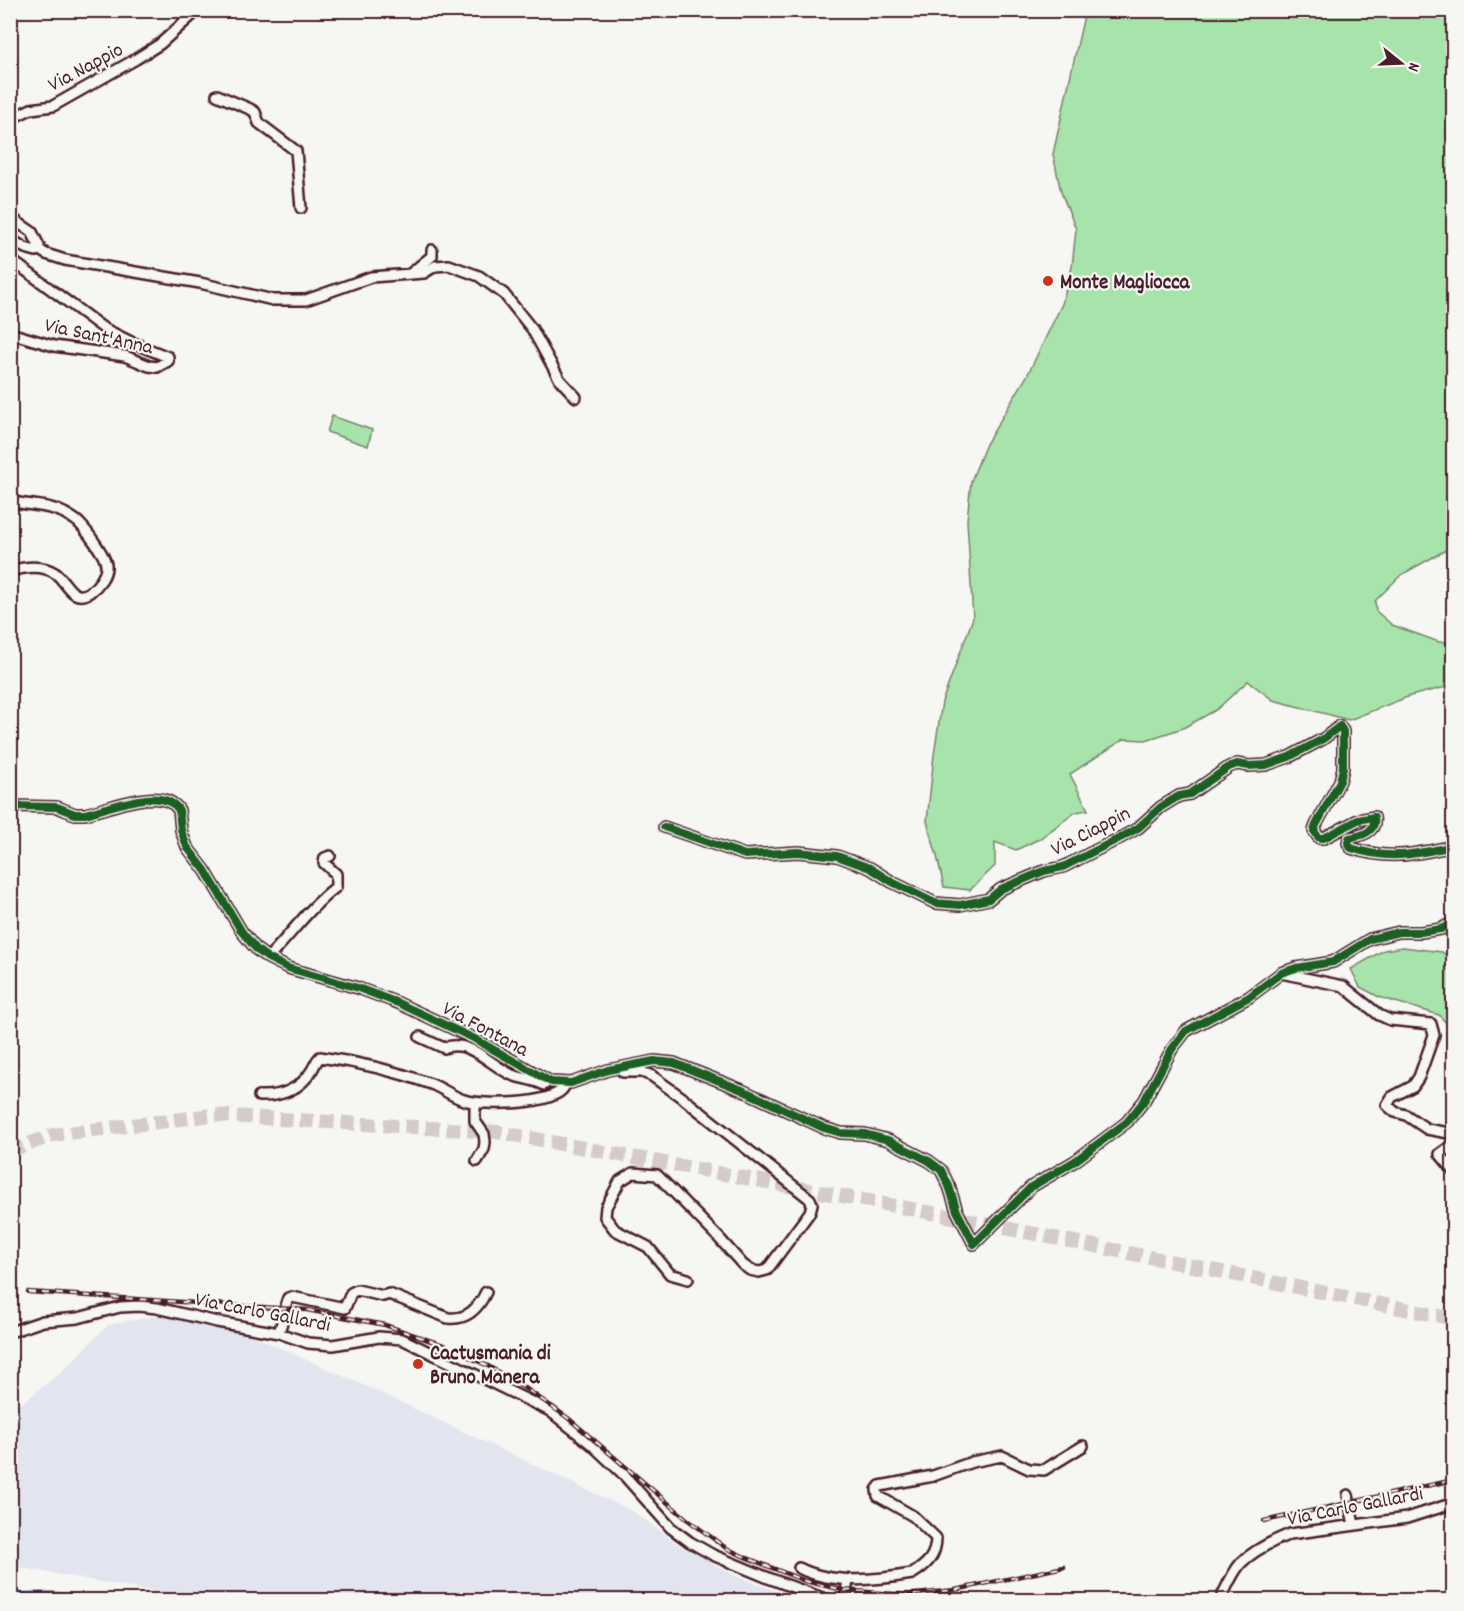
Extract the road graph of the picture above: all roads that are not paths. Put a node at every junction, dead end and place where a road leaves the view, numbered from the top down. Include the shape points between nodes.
1 (198, 10) edge
2 (217, 94) dead end
3 (10, 119) edge
4 (301, 208) dead end
5 (10, 217) edge
6 (10, 239) edge
7 (38, 249) junction
8 (432, 250) dead end
9 (10, 258) edge
10 (410, 275) junction
11 (10, 333) edge
12 (576, 397) dead end
13 (10, 501) edge
14 (10, 571) edge
15 (10, 806) edge
16 (664, 826) dead end
17 (1454, 846) edge
18 (330, 856) dead end
19 (1454, 922) edge
20 (268, 958) junction
21 (1281, 973) junction
22 (420, 1037) dead end
23 (589, 1078) junction
24 (564, 1087) junction
25 (259, 1096) dead end
26 (475, 1102) junction
27 (1454, 1134) edge
28 (1454, 1144) edge
29 (477, 1161) dead end
30 (1454, 1171) edge
31 (688, 1279) dead end
32 (486, 1292) dead end
33 (286, 1304) dead end
34 (284, 1315) dead end
35 (10, 1332) edge
36 (279, 1333) junction
37 (1083, 1446) dead end
38 (1348, 1495) dead end
39 (1454, 1503) edge
40 (1354, 1525) junction
41 (799, 1568) dead end
42 (848, 1580) junction
43 (828, 1600) edge
44 (845, 1600) edge
45 (1220, 1600) edge

1 - 3 street, Via Nappio via 160,44 136,59 52,106 31,109
2 - 4 street via 255,112 259,123 296,151
5 - 7 street via 32,232
6 - 7 street via 25,248
7 - 10 street via 65,260 273,300 306,300 371,277
8 - 10 street via 432,256
9 - 11 street, Via Sant'Anna via 103,328 159,352 168,361 157,367 149,366 125,356 54,346
10 - 12 street via 448,266 479,276 504,294 532,329 560,380
13 - 14 street via 62,512 80,523 105,558 106,566 93,590 80,595 71,592 56,573 44,568
15 - 20 street, Via Fontana via 57,807 85,814 147,798 170,801 179,810 188,847 242,932
16 - 17 street, Via Ciappin via 745,855 798,852 837,856 870,868 935,903 960,905 989,899 1020,880 1064,867 1138,828 1161,807 1190,794 1229,767 1281,760 1340,726 1343,768 1316,825 1314,831 1319,838 1374,817 1373,827 1360,837 1349,838 1351,848 1380,856
18 - 20 street via 324,863 336,874 336,887 325,894
19 - 21 street via 1441,929 1370,939 1333,962
20 - 24 street, Via Fontana via 398,1003
21 - 23 street, Via Fontana via 1240,1003 1186,1031 1127,1122 1075,1161 1031,1187 974,1244 941,1170 888,1140 824,1128 674,1063 654,1061
21 - 27 street via 1343,986 1379,1016 1390,1020 1431,1024 1434,1035 1419,1077 1387,1105 1427,1129
22 - 24 street via 444,1048 463,1046 512,1074 555,1089
23 - 24 street, Via Fontana
23 - 31 street via 627,1071 652,1076 812,1204 767,1270 759,1272 743,1265 657,1175 629,1174 620,1180 606,1207 608,1223 648,1246 670,1274
24 - 26 street via 530,1101
25 - 26 street via 287,1094 312,1071 320,1057 409,1076
26 - 29 street via 475,1121 485,1142
28 - 30 street via 1440,1155
32 - 33 street via 478,1308 458,1319 389,1294 357,1290 351,1293 345,1308 292,1297
34 - 36 street
35 - 36 street, Via Carlo Gallardi via 43,1321 139,1306
36 - 43 street, Via Carlo Gallardi via 308,1343 333,1345 392,1337 423,1348 550,1411 590,1443 670,1528 690,1542 771,1580
37 - 42 street via 1044,1470 1029,1469 1002,1456 880,1486 878,1496 913,1516 935,1536 935,1551 912,1574
38 - 40 street
39 - 40 street, Via Carlo Gallardi via 1407,1518
40 - 45 street, Via Carlo Gallardi via 1290,1534 1261,1548 1240,1564
41 - 42 street
42 - 44 street

